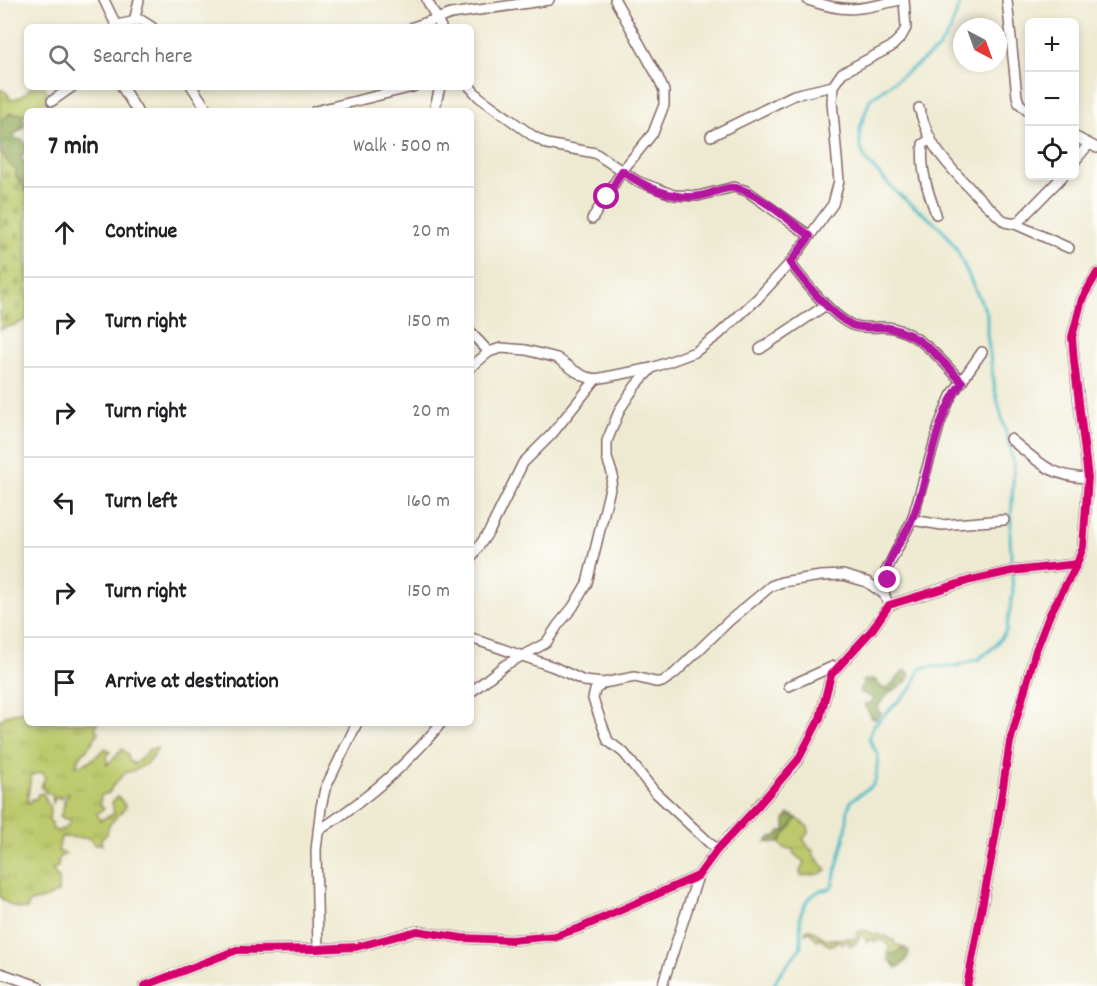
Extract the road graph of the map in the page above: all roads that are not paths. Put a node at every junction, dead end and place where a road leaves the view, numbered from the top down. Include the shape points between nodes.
1 (104, 0) edge
2 (138, 0) edge
3 (427, 0) edge
4 (549, 0) edge
5 (615, 0) edge
6 (808, 0) edge
7 (902, 0) edge
8 (1007, 0) edge
9 (134, 22) junction
10 (439, 23) edge
11 (116, 24) edge
12 (126, 24) edge
13 (147, 24) edge
14 (833, 86) junction
15 (68, 90) edge
16 (124, 90) edge
17 (194, 90) edge
18 (399, 90) edge
19 (439, 90) edge
20 (472, 90) edge
21 (52, 101) dead end
22 (135, 108) edge
23 (206, 108) edge
24 (327, 108) edge
25 (435, 108) edge
26 (919, 108) dead end
27 (1025, 109) edge
28 (711, 136) dead end
29 (931, 139) junction
30 (1079, 139) edge
31 (1093, 146) edge
32 (1079, 158) edge
33 (622, 171) junction
34 (1059, 180) edge
35 (936, 214) dead end
36 (592, 219) dead end
37 (1015, 224) junction
38 (810, 236) junction
39 (1069, 248) dead end
40 (790, 263) junction
41 (1095, 279) edge
42 (826, 305) junction
43 (474, 336) edge
44 (760, 349) dead end
45 (489, 352) junction
46 (982, 352) dead end
47 (474, 364) edge
48 (652, 368) junction
49 (596, 379) junction
50 (962, 382) junction
51 (1010, 439) dead end
52 (1088, 478) junction
53 (912, 520) junction
54 (1004, 520) dead end
55 (474, 554) edge
56 (1077, 564) junction
57 (886, 571) junction
58 (867, 582) junction
59 (884, 594) junction
60 (889, 605) junction
61 (474, 639) edge
62 (523, 656) junction
63 (842, 662) junction
64 (581, 679) junction
65 (603, 683) junction
66 (789, 686) dead end
67 (474, 690) edge
68 (593, 699) junction
69 (356, 726) edge
70 (439, 726) edge
71 (318, 831) junction
72 (717, 850) junction
73 (698, 876) junction
74 (318, 949) junction
75 (0, 973) edge
76 (38, 986) edge
77 (144, 986) edge
78 (662, 986) edge
79 (967, 986) edge

1 - 11 street
2 - 9 street
3 - 10 street
4 - 10 street via 451,14
5 - 33 street via 664,91 664,105 653,133
6 - 7 street via 833,9 857,10
7 - 14 street via 906,28 901,37 891,47 842,73
8 - 27 street via 1017,96
9 - 12 street
9 - 13 street via 141,20
14 - 28 street via 794,95
14 - 38 street via 839,181 833,204
15 - 21 street
16 - 22 street
17 - 23 street
18 - 24 street
19 - 25 street
20 - 33 street via 478,98 547,144 595,153
26 - 29 street
29 - 35 street via 923,144 922,153 926,185
29 - 37 street via 998,216
30 - 31 street
31 - 32 street
33 - 36 street
33 - 38 street via 674,195 698,196 734,187 747,191
34 - 37 street
37 - 39 street
38 - 40 street
40 - 42 street
40 - 48 street via 757,299 695,352
41 - 52 street via 1082,299 1072,337
42 - 44 street
42 - 50 street via 850,324 895,329 912,337
43 - 45 street
45 - 47 street
45 - 49 street via 501,348 526,350 557,358
46 - 50 street
48 - 49 street
48 - 62 street via 620,409 606,441 613,476 587,583 546,643
49 - 55 street via 523,464
50 - 53 street via 951,396 940,423
51 - 52 street via 1052,471
52 - 56 street via 1083,547
53 - 54 street via 942,525
53 - 57 street
56 - 60 street via 1012,571
56 - 79 street via 1036,650 1010,742
57 - 58 street via 880,578
57 - 59 street
58 - 59 street
58 - 65 street via 843,575 771,586 663,682 634,677
59 - 60 street
60 - 63 street
61 - 62 street
62 - 64 street
62 - 67 street
63 - 66 street
63 - 72 street via 831,675 820,718 798,760
64 - 65 street
64 - 68 street
65 - 68 street via 595,690
68 - 72 street via 608,741
69 - 71 street via 325,789
70 - 71 street via 417,752 348,811
71 - 74 street
72 - 73 street
73 - 74 street via 555,936 511,940 417,931 356,947
73 - 78 street
74 - 77 street via 237,950
75 - 76 street

